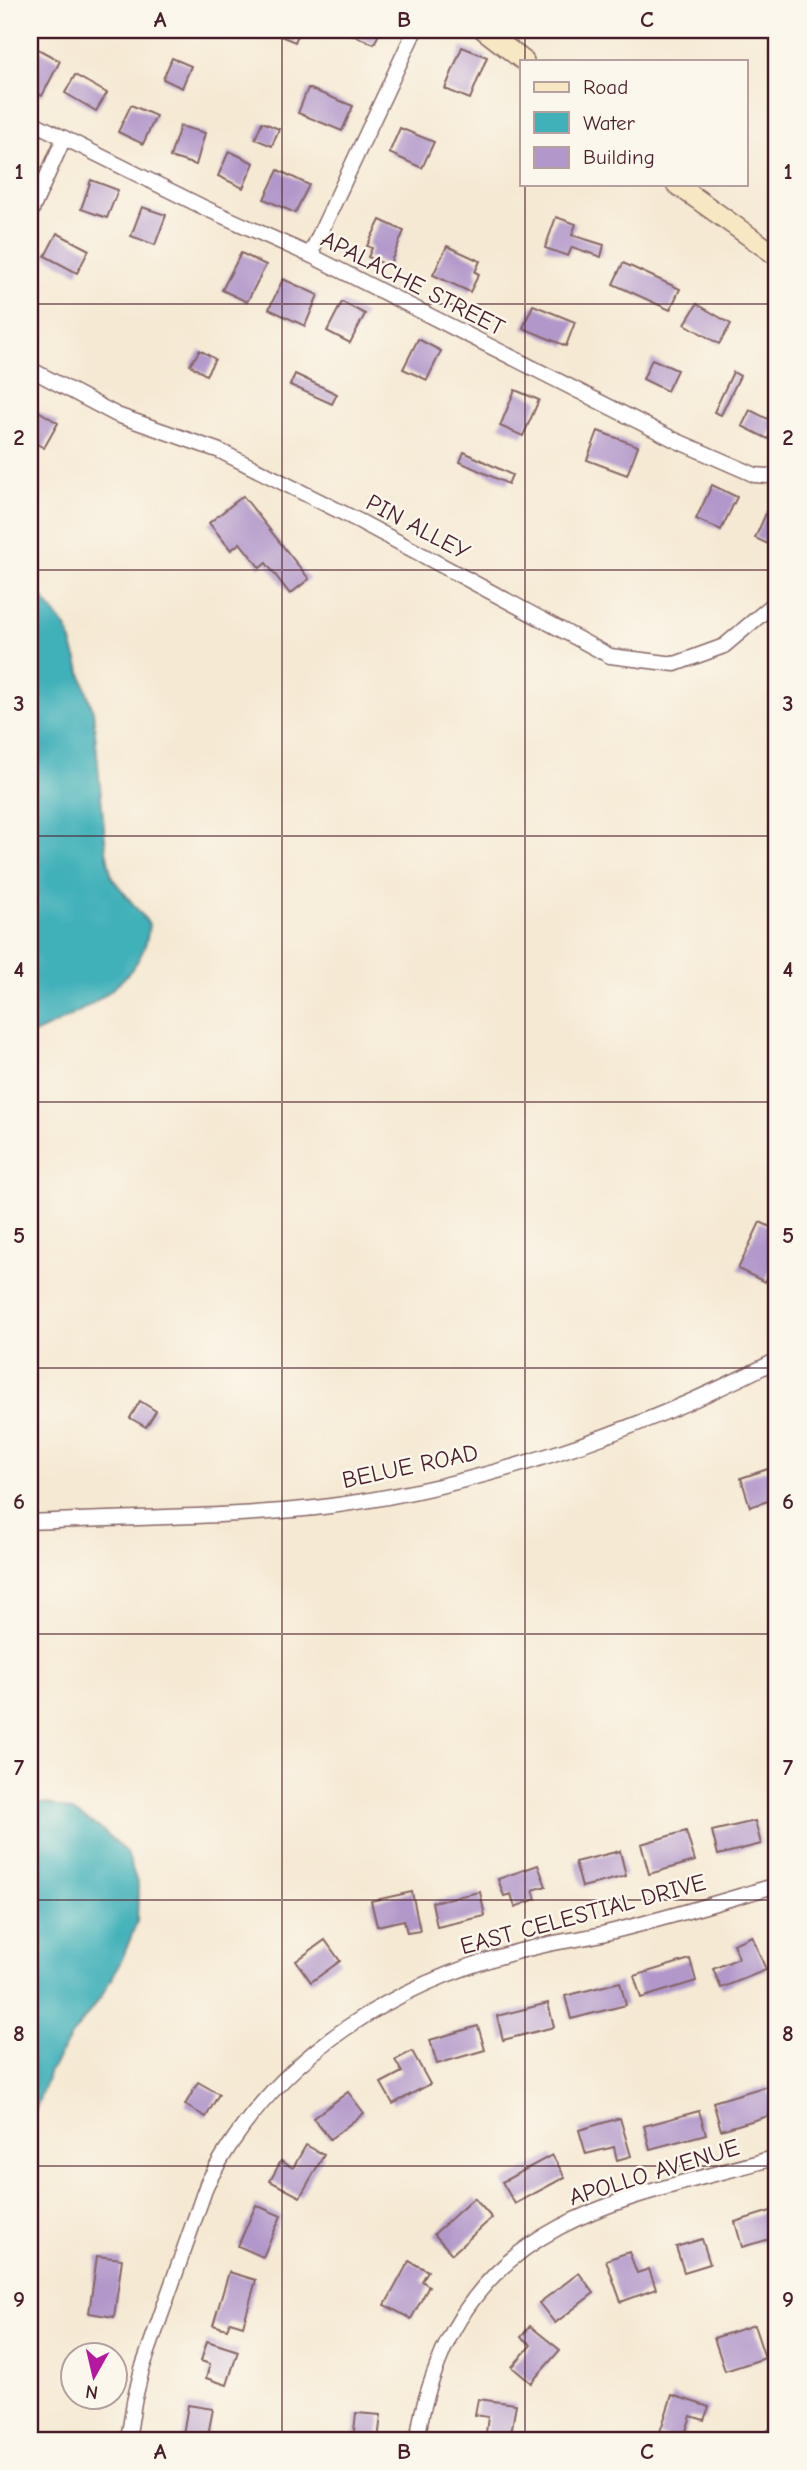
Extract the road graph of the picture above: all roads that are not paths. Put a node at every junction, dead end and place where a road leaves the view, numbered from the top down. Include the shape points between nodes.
1 (415, 30) edge
2 (484, 30) edge
3 (523, 60) edge
4 (30, 121) edge
5 (64, 138) junction
6 (679, 186) edge
7 (30, 214) edge
8 (310, 255) junction
9 (777, 256) edge
10 (30, 369) edge
11 (777, 474) edge
12 (777, 601) edge
13 (777, 1360) edge
14 (30, 1522) edge
15 (777, 1885) edge
16 (777, 2158) edge
17 (128, 2440) edge
18 (418, 2440) edge

1 - 8 street
2 - 3 street
4 - 5 street, APALACHE STREET
5 - 7 street
5 - 8 street, APALACHE STREET
6 - 9 street
8 - 11 street, APALACHE STREET via 675,440 755,475
10 - 12 street, PIN ALLEY via 117,415 220,451 610,656 675,664 724,646
13 - 14 street, BELUE ROAD via 641,1423 433,1488 314,1508
15 - 17 street, EAST CELESTIAL DRIVE via 478,1964 370,2012 310,2054 252,2113 208,2184 142,2369
16 - 18 street, APOLLO AVENUE via 604,2207 521,2250 486,2281 449,2338 428,2391

